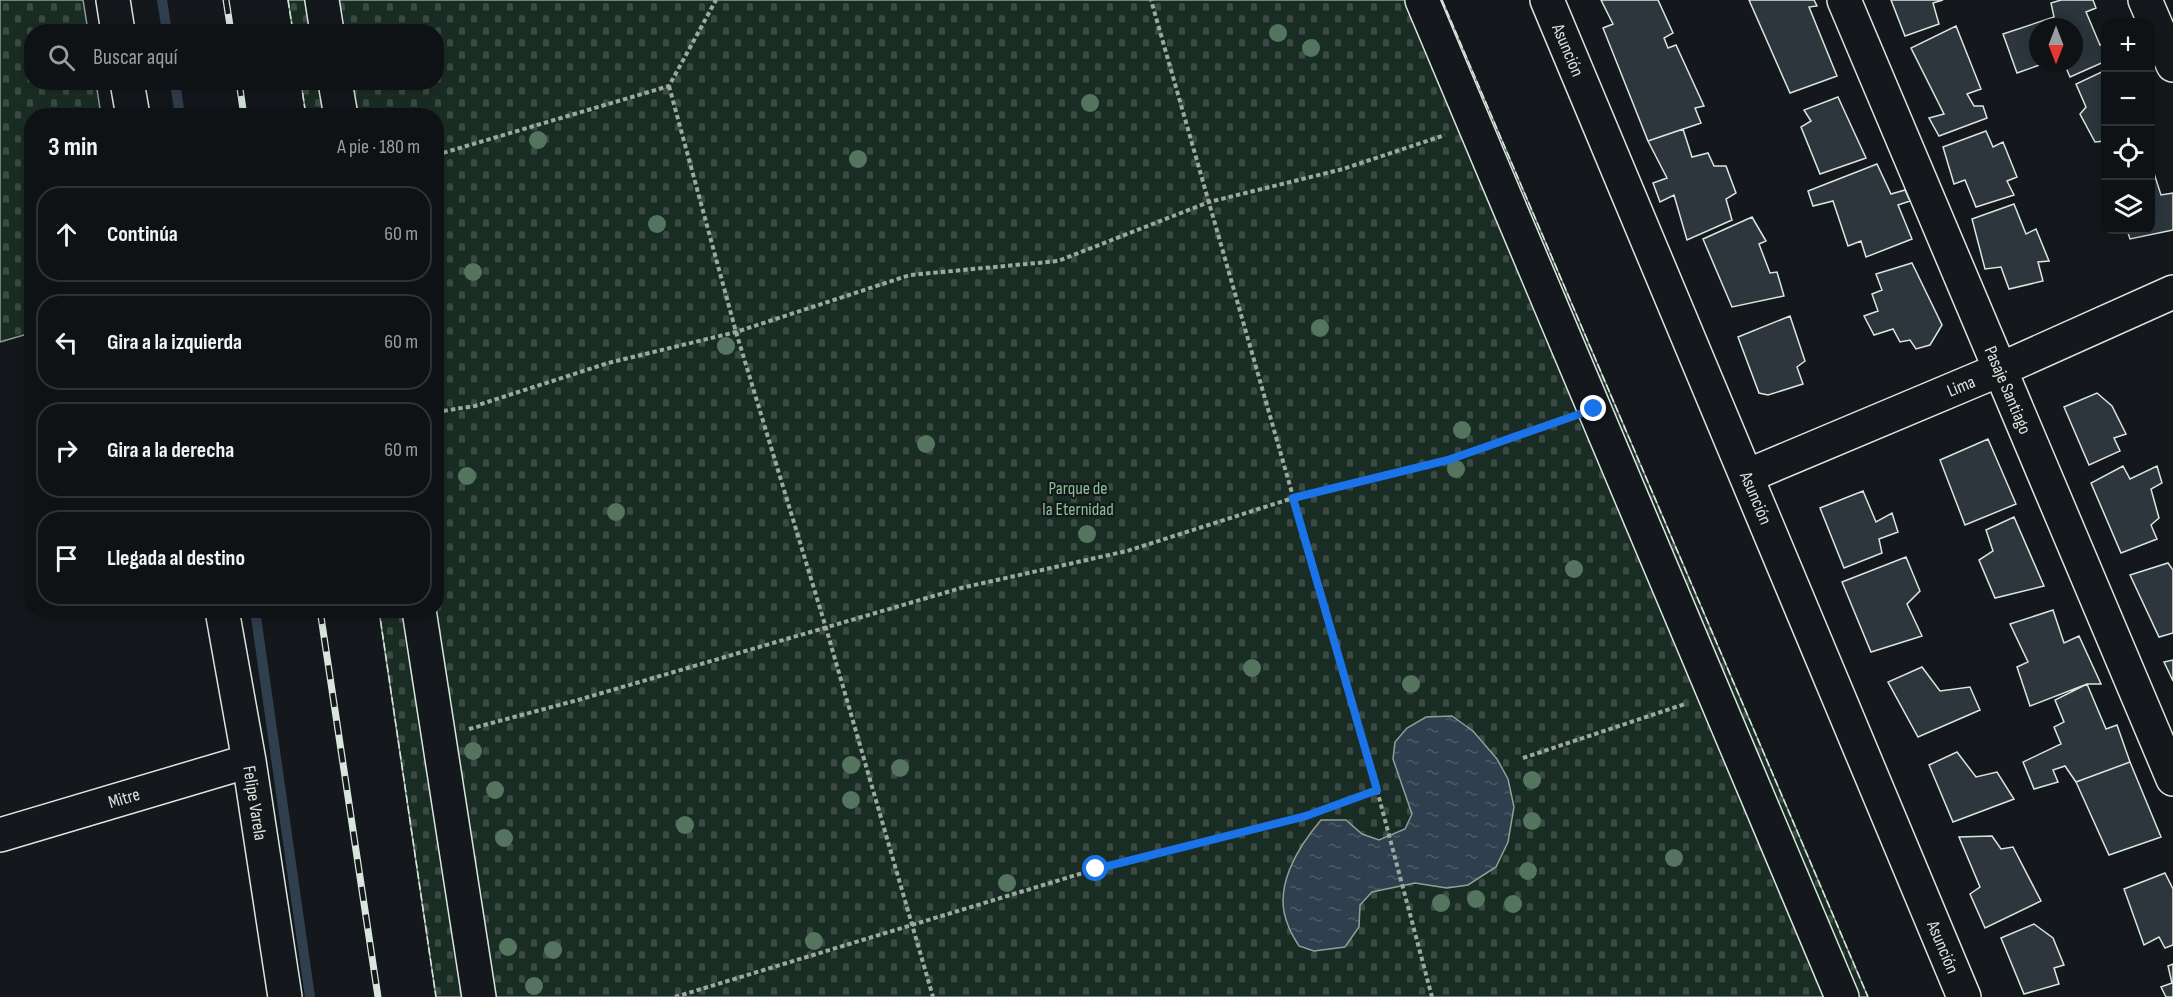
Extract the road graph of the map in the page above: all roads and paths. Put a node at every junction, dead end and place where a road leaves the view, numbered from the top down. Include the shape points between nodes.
1 (112, 0) edge
2 (322, 0) edge
3 (716, 0) edge
4 (1151, 0) edge
5 (1422, 0) edge
6 (1547, 0) edge
7 (1844, 0) edge
8 (2145, 0) edge
9 (116, 24) edge
10 (326, 24) edge
11 (2173, 65) edge
12 (669, 87) junction
13 (128, 90) edge
14 (336, 90) edge
15 (132, 108) edge
16 (340, 108) edge
17 (1474, 125) junction
18 (444, 153) edge
19 (1209, 202) junction
20 (2173, 292) edge
21 (736, 332) junction
22 (1999, 370) junction
23 (1594, 409) junction
24 (444, 411) edge
25 (1747, 476) junction
26 (1293, 498) junction
27 (223, 618) edge
28 (420, 618) edge
29 (826, 628) junction
30 (1714, 695) junction
31 (439, 737) junction
32 (1523, 758) dead end
33 (249, 761) junction
34 (2173, 779) edge
35 (1377, 790) junction
36 (0, 835) edge
37 (914, 926) junction
38 (482, 996) edge
39 (285, 997) edge
40 (675, 997) edge
41 (933, 997) edge
42 (1432, 997) edge
43 (1842, 997) edge
44 (1964, 997) edge

1 - 9 street
2 - 10 street
3 - 12 path
4 - 19 path
5 - 17 street
6 - 25 street, Asunción
7 - 22 street, Pasaje Santiago
8 - 11 street
12 - 18 path
12 - 21 path
13 - 15 street
14 - 16 street
17 - 19 path via 1343,169
17 - 23 street
19 - 21 path via 1058,261 910,275
19 - 26 path
20 - 22 street, Lima
21 - 24 path via 608,363 475,406
21 - 29 path
22 - 25 street, Lima
22 - 34 street, Pasaje Santiago
23 - 26 path via 1448,460
23 - 30 street
25 - 44 street, Asunción
26 - 29 path via 1127,551 961,588
26 - 35 path
27 - 33 street, Felipe Varela
28 - 31 street
29 - 31 path
29 - 37 path
30 - 32 path
30 - 43 street
31 - 38 street
33 - 36 street, Mitre
33 - 39 street, Felipe Varela
35 - 37 path via 1306,816 1096,869
35 - 42 path
37 - 40 path
37 - 41 path

